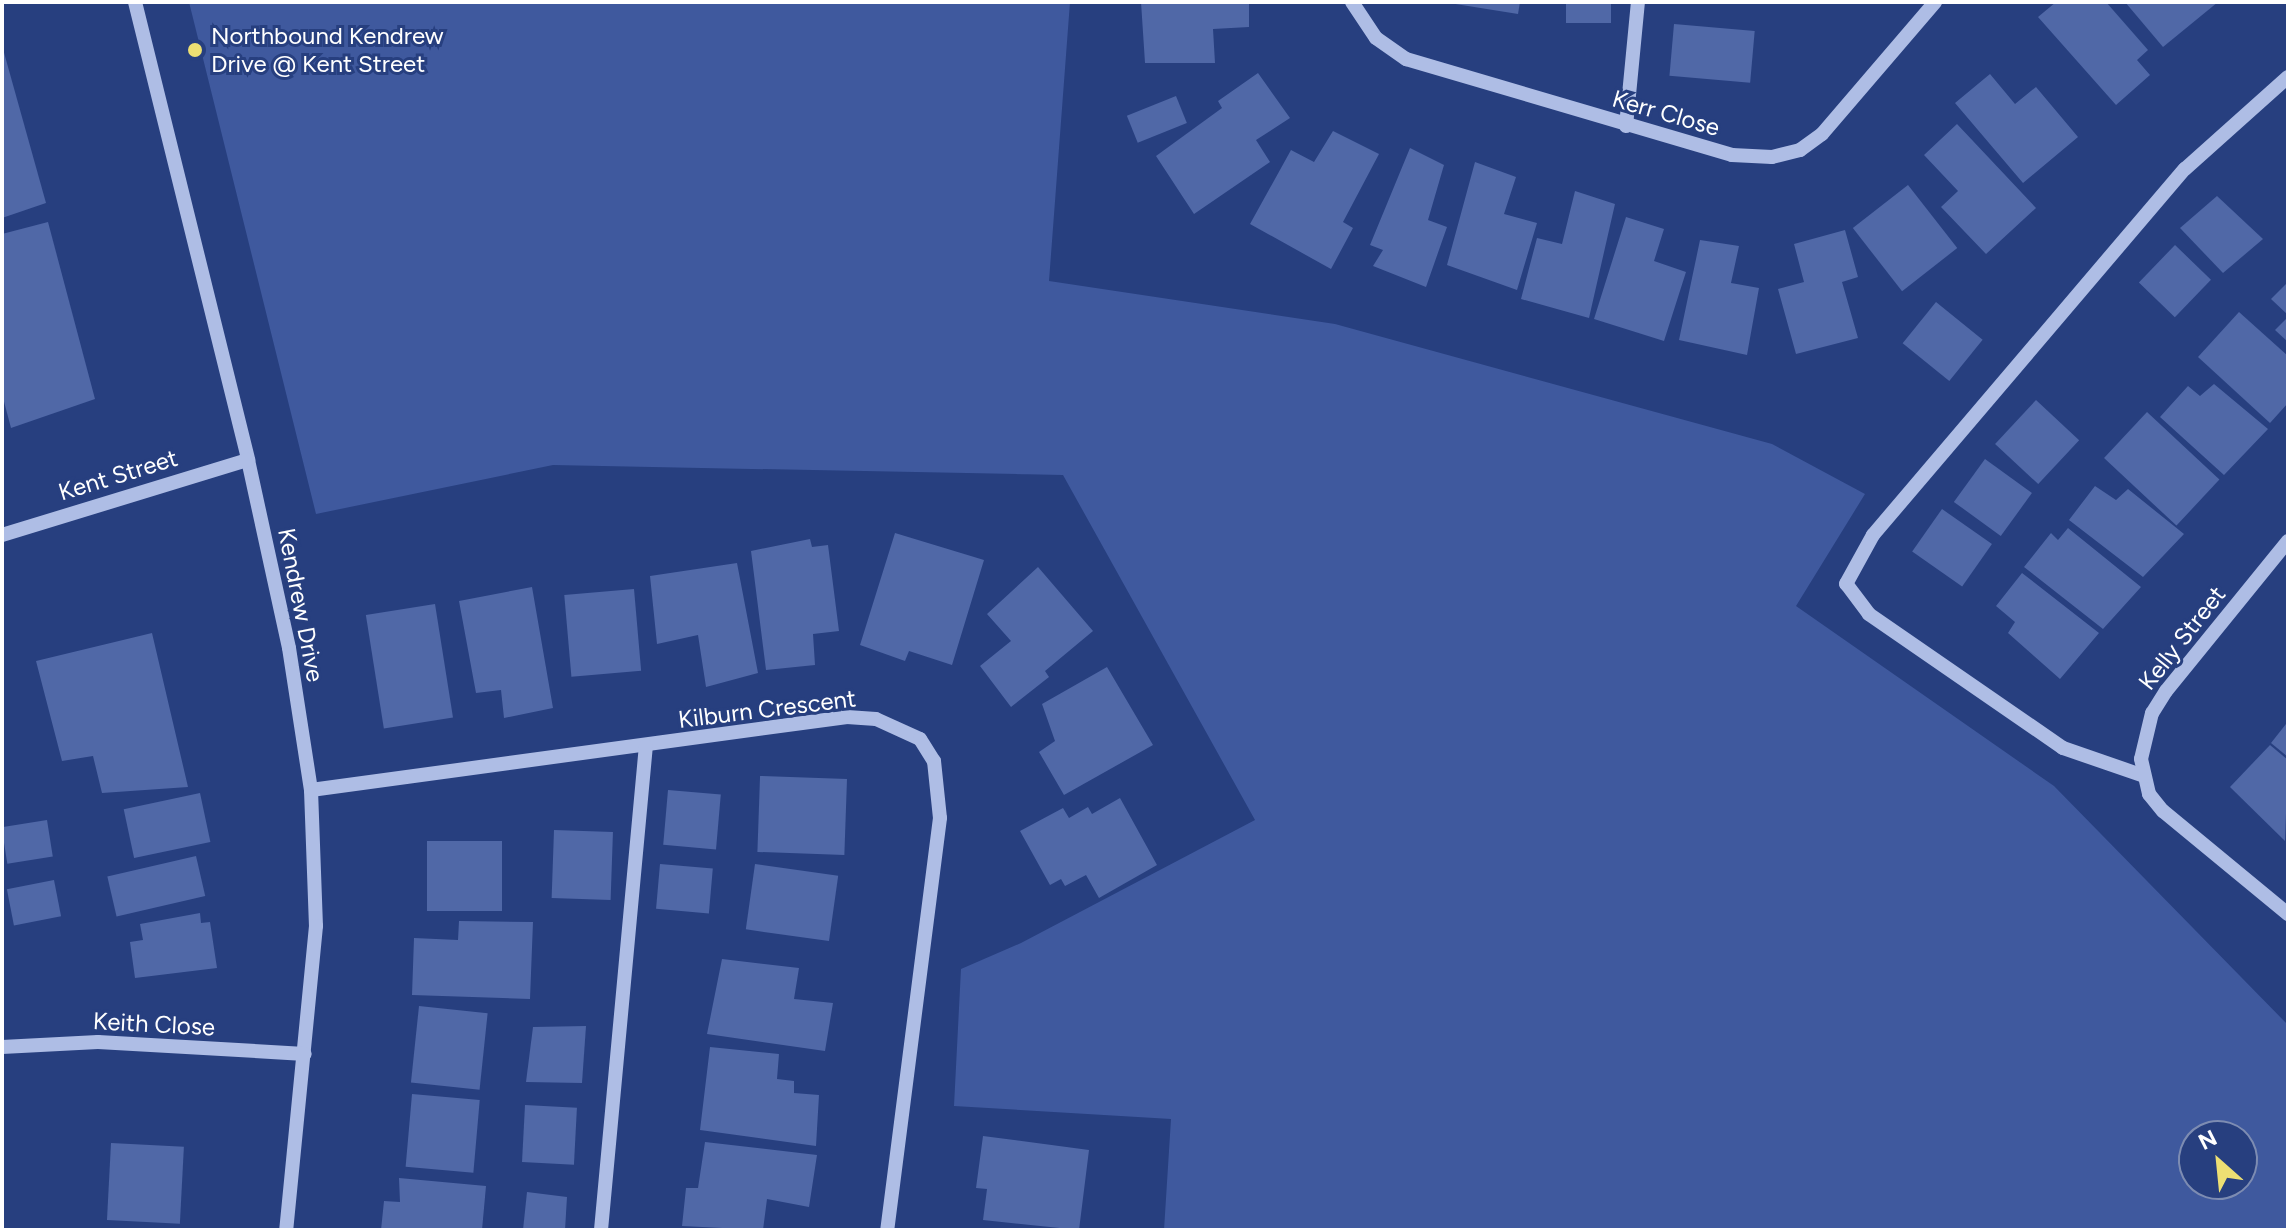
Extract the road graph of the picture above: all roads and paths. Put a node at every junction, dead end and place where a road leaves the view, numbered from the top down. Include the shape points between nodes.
1 (135, 2) edge
2 (1352, 2) edge
3 (1638, 2) edge
4 (1935, 2) edge
5 (2288, 77) edge
6 (1626, 126) junction
7 (248, 460) junction
8 (2, 535) edge
9 (2288, 541) edge
10 (646, 746) junction
11 (2144, 776) junction
12 (311, 790) junction
13 (2288, 914) edge
14 (2, 1047) edge
15 (305, 1054) junction
16 (286, 1230) edge
17 (601, 1230) edge
18 (887, 1230) edge

1 - 7 street, Kendrew Drive
2 - 6 street, Kerr Close via 1376,38 1406,59
3 - 6 street
4 - 6 street, Kerr Close via 1850,107 1800,150 1772,157 1732,155
5 - 11 street via 2185,169 1873,535 1846,584 1869,614 2063,748
7 - 8 street, Kent Street
7 - 12 street, Kendrew Drive via 289,648
9 - 11 street, Kelly Street via 2152,713 2144,736
10 - 12 street, Kilburn Crescent
10 - 17 street
10 - 18 street, Kilburn Crescent via 847,717 900,727 920,739 934,761 940,818
11 - 13 street via 2163,811
12 - 15 street, Kendrew Drive via 316,926
14 - 15 street, Keith Close via 98,1042
15 - 16 street, Kendrew Drive

